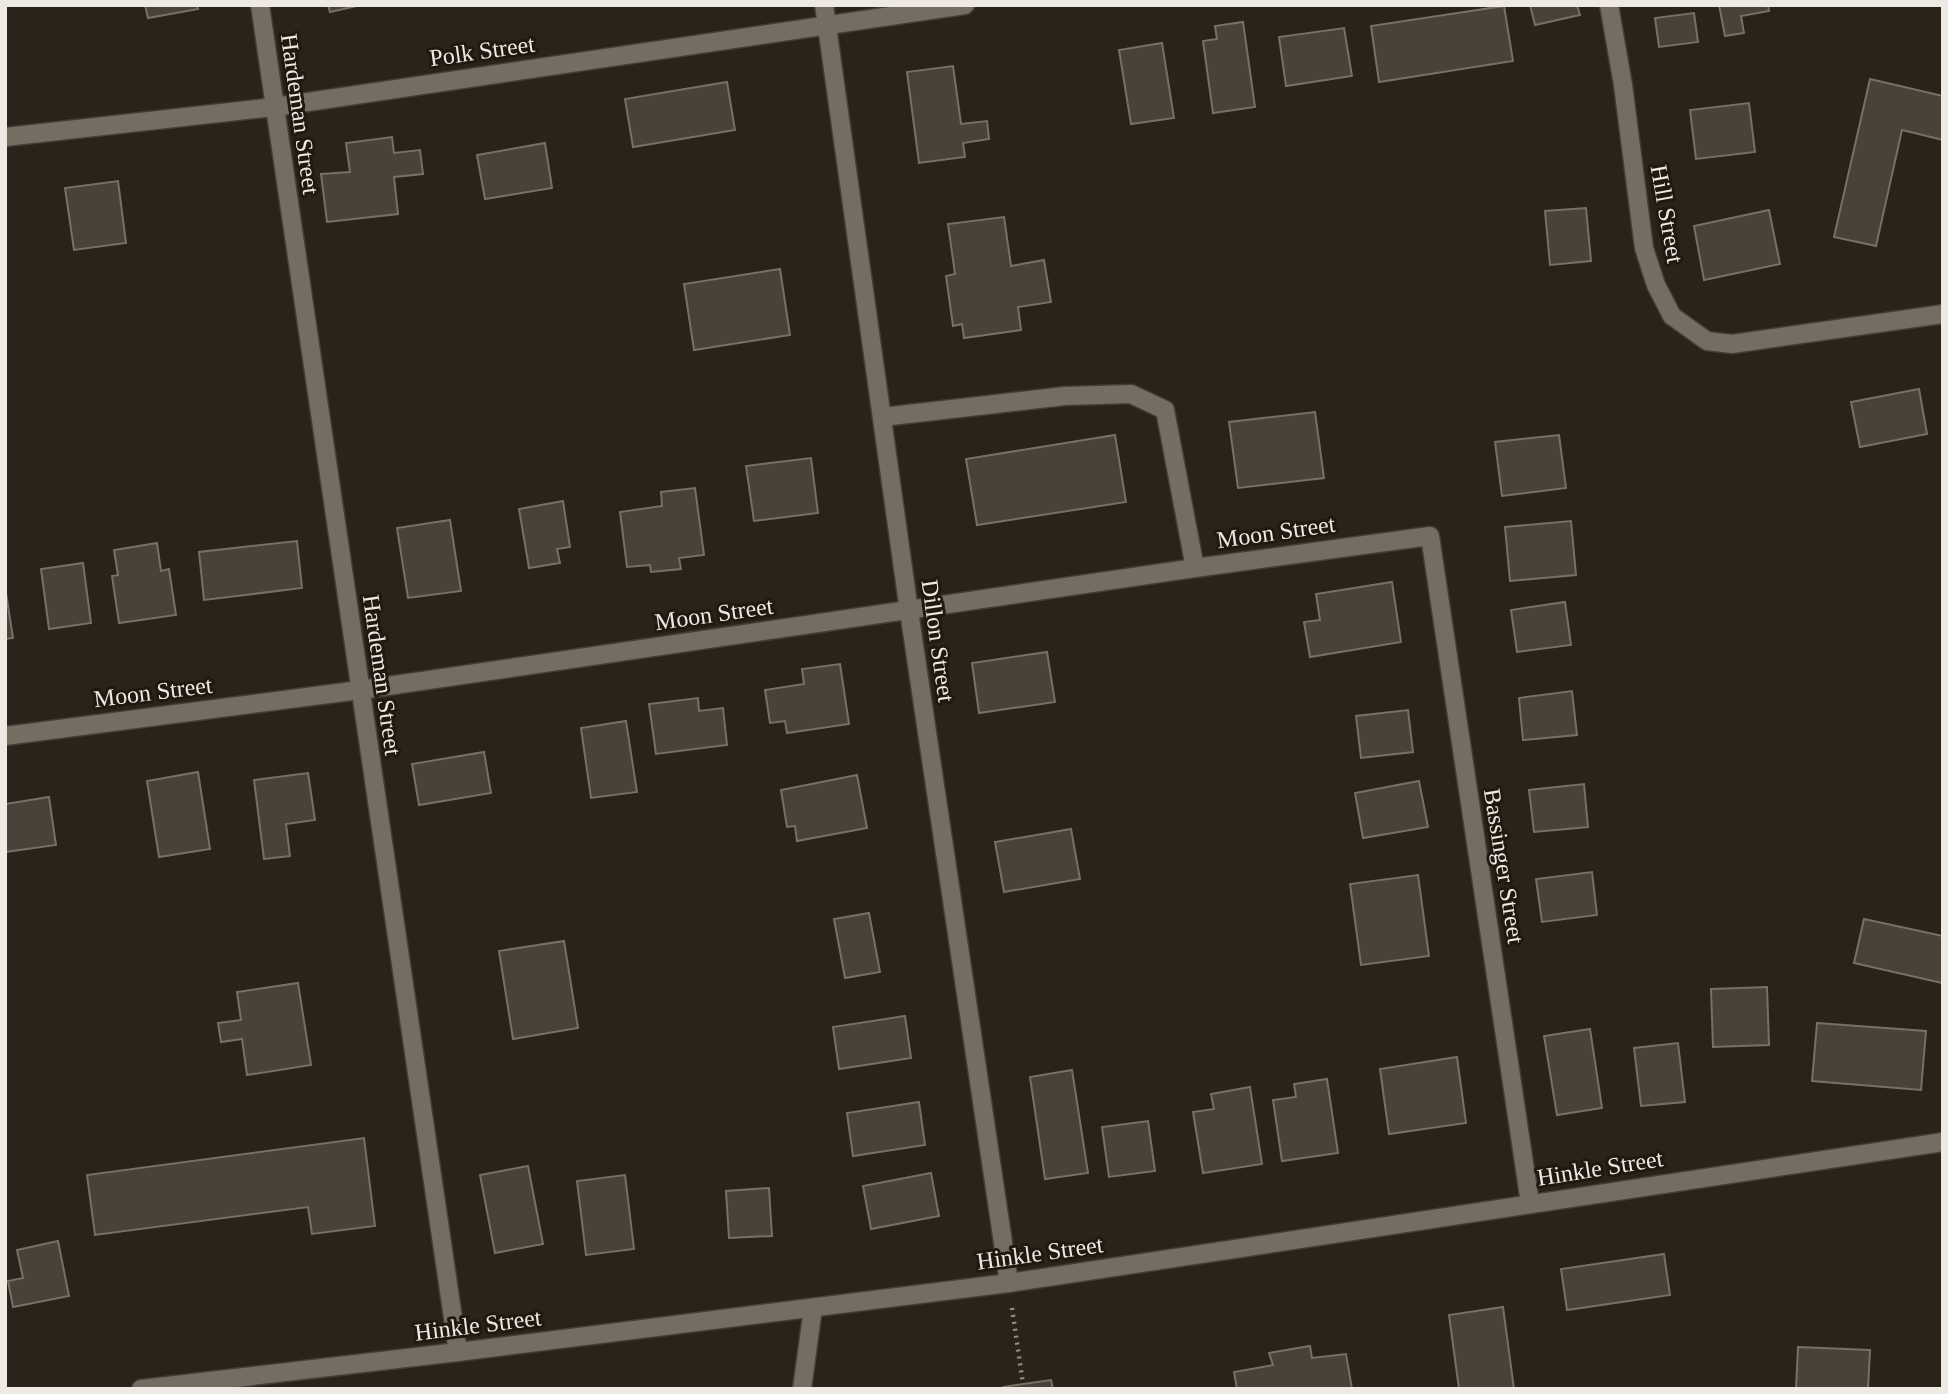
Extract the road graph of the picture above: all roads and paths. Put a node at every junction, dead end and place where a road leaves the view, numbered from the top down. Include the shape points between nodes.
1 (260, 5) edge
2 (824, 5) edge
3 (965, 5) edge
4 (1609, 5) edge
5 (827, 25) junction
6 (274, 107) junction
7 (5, 137) edge
8 (1943, 314) edge
9 (882, 417) junction
10 (1430, 536) joint
11 (1195, 568) junction
12 (909, 611) junction
13 (360, 690) junction
14 (5, 736) edge
15 (1943, 1142) edge
16 (1530, 1203) junction
17 (1009, 1283) junction
18 (813, 1308) junction
19 (458, 1353) junction
20 (1023, 1384) dead end
21 (141, 1389) edge
22 (802, 1389) edge

1 - 6 street, Hardeman Street
2 - 5 street, Dillon Street
3 - 5 street, Polk Street
4 - 8 street, Hill Street via 1644,248 1672,316 1707,341 1732,344
5 - 6 street, Polk Street
5 - 9 street, Dillon Street
6 - 7 street, Polk Street
6 - 13 street, Hardeman Street
9 - 11 street via 1065,396 1131,394 1165,410
9 - 12 street, Dillon Street
10 - 11 street, Moon Street
10 - 16 street, Bassinger Street
11 - 12 street, Moon Street
12 - 13 street, Moon Street
12 - 17 street, Dillon Street
13 - 14 street, Moon Street
13 - 19 street, Hardeman Street
15 - 16 street, Hinkle Street
16 - 17 street, Hinkle Street
17 - 18 street, Hinkle Street
17 - 20 path
18 - 19 street, Hinkle Street
18 - 22 street
19 - 21 street, Hinkle Street

